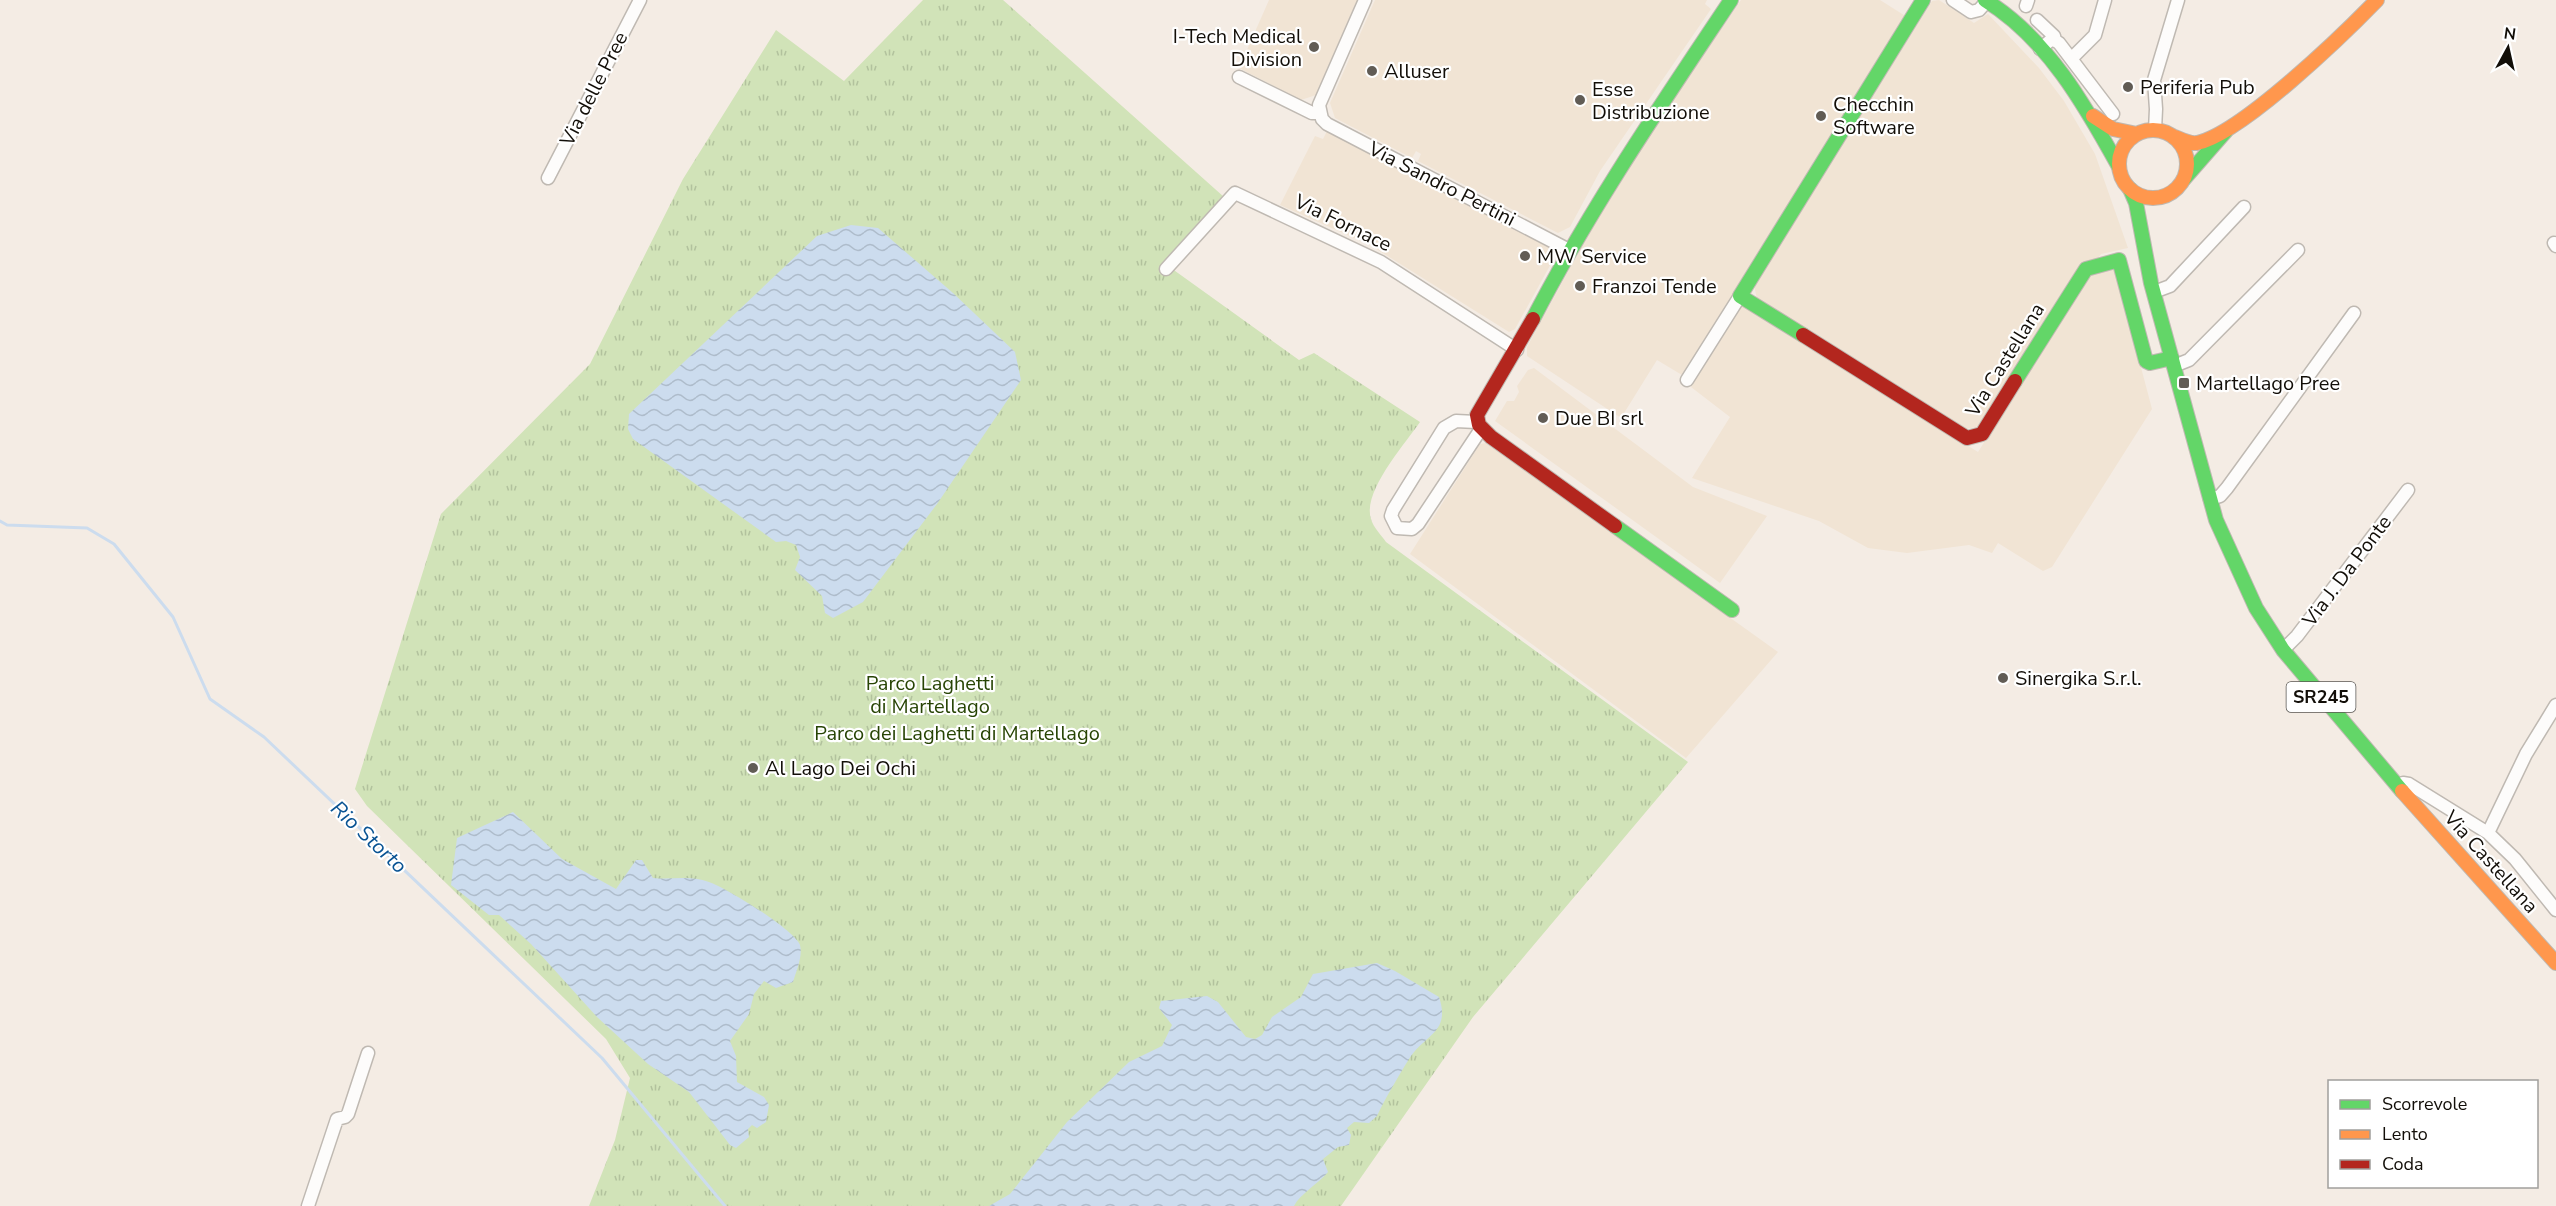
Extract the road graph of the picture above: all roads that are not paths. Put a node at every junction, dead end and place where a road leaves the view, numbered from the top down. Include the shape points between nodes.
1 (640, 0) edge
2 (1365, 0) edge
3 (1731, 0) edge
4 (1923, 0) edge
5 (1953, 0) edge
6 (2105, 0) edge
7 (2178, 0) edge
8 (2377, 0) edge
9 (1992, 1) edge
10 (2037, 20) dead end
11 (2055, 40) junction
12 (2040, 49) junction
13 (2072, 58) junction
14 (1239, 77) dead end
15 (1320, 113) junction
16 (2113, 114) dead end
17 (2091, 115) junction
18 (2227, 129) junction
19 (2155, 130) junction
20 (2137, 134) junction
21 (2175, 137) junction
22 (2119, 167) junction
23 (548, 178) dead end
24 (2184, 179) junction
25 (2130, 189) junction
26 (2169, 195) junction
27 (2244, 207) dead end
28 (2145, 242) junction
29 (1569, 250) junction
30 (2298, 250) dead end
31 (1166, 269) dead end
32 (2154, 292) junction
33 (1740, 296) junction
34 (2354, 313) dead end
35 (1517, 350) junction
36 (2173, 362) junction
37 (1687, 380) dead end
38 (1479, 426) junction
39 (2408, 490) dead end
40 (2210, 499) junction
41 (1732, 610) dead end
42 (2283, 650) junction
43 (2556, 705) edge
44 (2398, 787) junction
45 (2488, 833) junction
46 (2556, 909) edge
47 (2556, 963) edge
48 (368, 1053) dead end
49 (308, 1206) edge

1 - 23 street, Via delle Pree
2 - 15 street via 1319,105
3 - 29 street
4 - 33 street
5 - 9 street via 1971,12
6 - 13 street via 2095,35
7 - 19 street via 2154,80
8 - 18 street via 2349,30
9 - 12 street
10 - 11 street
11 - 12 street
11 - 13 street
12 - 17 street
13 - 16 street
14 - 15 street, Via Sandro Pertini via 1312,113
15 - 29 street, Via Sandro Pertini via 1327,124
17 - 20 street via 2110,129
17 - 22 street
18 - 21 street via 2197,143
18 - 24 street
19 - 20 street
19 - 21 street
20 - 22 street via 2123,147
21 - 24 street via 2186,152
22 - 25 street
24 - 26 street
25 - 26 street via 2150,198
25 - 28 street, Via Castellana / SR245
26 - 28 street, Via Castellana / SR245 via 2152,213
27 - 32 street via 2170,286
28 - 32 street, Via Castellana / SR245
29 - 35 street
30 - 36 street via 2189,360
31 - 35 street, Via Fornace via 1235,193 1381,262
32 - 36 street, Via Castellana / SR245
33 - 36 street, Via Castellana via 1967,438 1982,434 2086,268 2119,260 2146,361
33 - 37 street
34 - 40 street via 2227,488
35 - 38 street via 1477,415
36 - 40 street, Via Castellana / SR245
38 - 38 street via 1456,421 1444,428 1393,510 1391,516 1397,528 1412,529 1418,524
38 - 41 street
39 - 42 street, Via J. Da Ponte
40 - 42 street, Via Castellana / SR245 via 2256,608
42 - 44 street, Via Castellana / SR245
43 - 45 street via 2526,754
44 - 45 street, Via Castellana via 2409,784
44 - 47 street, Via Castellana / SR245
45 - 46 street, Via Castellana
48 - 49 street via 348,1114 337,1119

